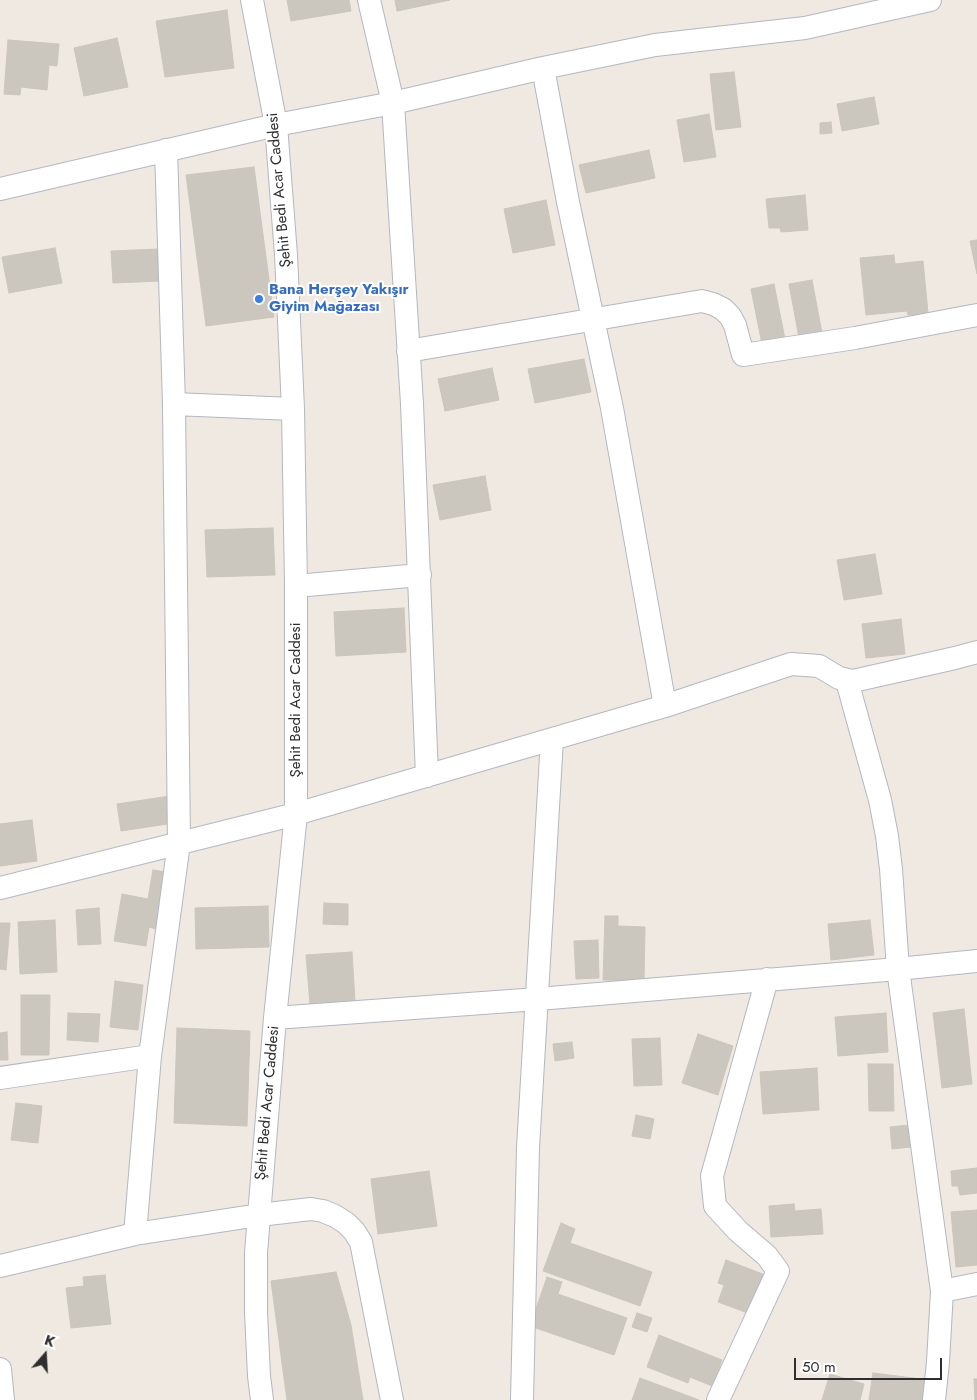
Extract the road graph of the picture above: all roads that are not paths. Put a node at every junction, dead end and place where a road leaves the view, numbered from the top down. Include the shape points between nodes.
1 (252, 0) edge
2 (369, 0) edge
3 (930, 0) edge
4 (543, 68) junction
5 (393, 104) junction
6 (276, 125) junction
7 (166, 150) junction
8 (0, 189) edge
9 (977, 315) edge
10 (593, 319) junction
11 (408, 351) junction
12 (174, 404) junction
13 (293, 409) junction
14 (420, 575) junction
15 (296, 586) junction
16 (977, 652) edge
17 (847, 681) junction
18 (665, 706) junction
19 (552, 739) junction
20 (426, 776) junction
21 (296, 814) junction
22 (179, 843) junction
23 (0, 888) edge
24 (977, 961) edge
25 (898, 969) junction
26 (767, 979) junction
27 (538, 999) junction
28 (275, 1018) junction
29 (150, 1056) junction
30 (0, 1078) edge
31 (259, 1215) junction
32 (135, 1234) junction
33 (0, 1266) edge
34 (977, 1284) edge
35 (942, 1291) junction
36 (0, 1369) edge
37 (3, 1400) edge
38 (262, 1400) edge
39 (392, 1400) edge
40 (522, 1400) edge
41 (718, 1400) edge
42 (934, 1400) edge

1 - 6 street, Şehit Bedi Acar Caddesi
2 - 5 street
3 - 4 street via 805,28 655,45
4 - 5 street
4 - 10 street
5 - 6 street
5 - 11 street
6 - 7 street
6 - 13 street, Şehit Bedi Acar Caddesi
7 - 8 street
7 - 12 street
9 - 10 street via 743,355 735,325 723,309 702,301
10 - 11 street
10 - 18 street
11 - 14 street
12 - 13 street
12 - 22 street
13 - 15 street, Şehit Bedi Acar Caddesi
14 - 15 street
14 - 20 street
15 - 21 street, Şehit Bedi Acar Caddesi
16 - 17 street
17 - 18 street via 819,666 791,664
17 - 25 street via 887,836
18 - 19 street
19 - 20 street
19 - 27 street
20 - 21 street
21 - 22 street
21 - 28 street, Şehit Bedi Acar Caddesi
22 - 23 street
22 - 29 street
24 - 25 street
25 - 26 street
25 - 35 street
26 - 27 street
26 - 41 street via 712,1176 715,1206 767,1256 778,1271
27 - 28 street
27 - 40 street via 528,1148
28 - 31 street, Şehit Bedi Acar Caddesi
29 - 30 street
29 - 32 street
31 - 32 street
31 - 38 street, Şehit Bedi Acar Caddesi via 256,1312
31 - 39 street via 311,1209 323,1211 354,1231 361,1242
32 - 33 street
34 - 35 street
35 - 42 street
36 - 37 street

